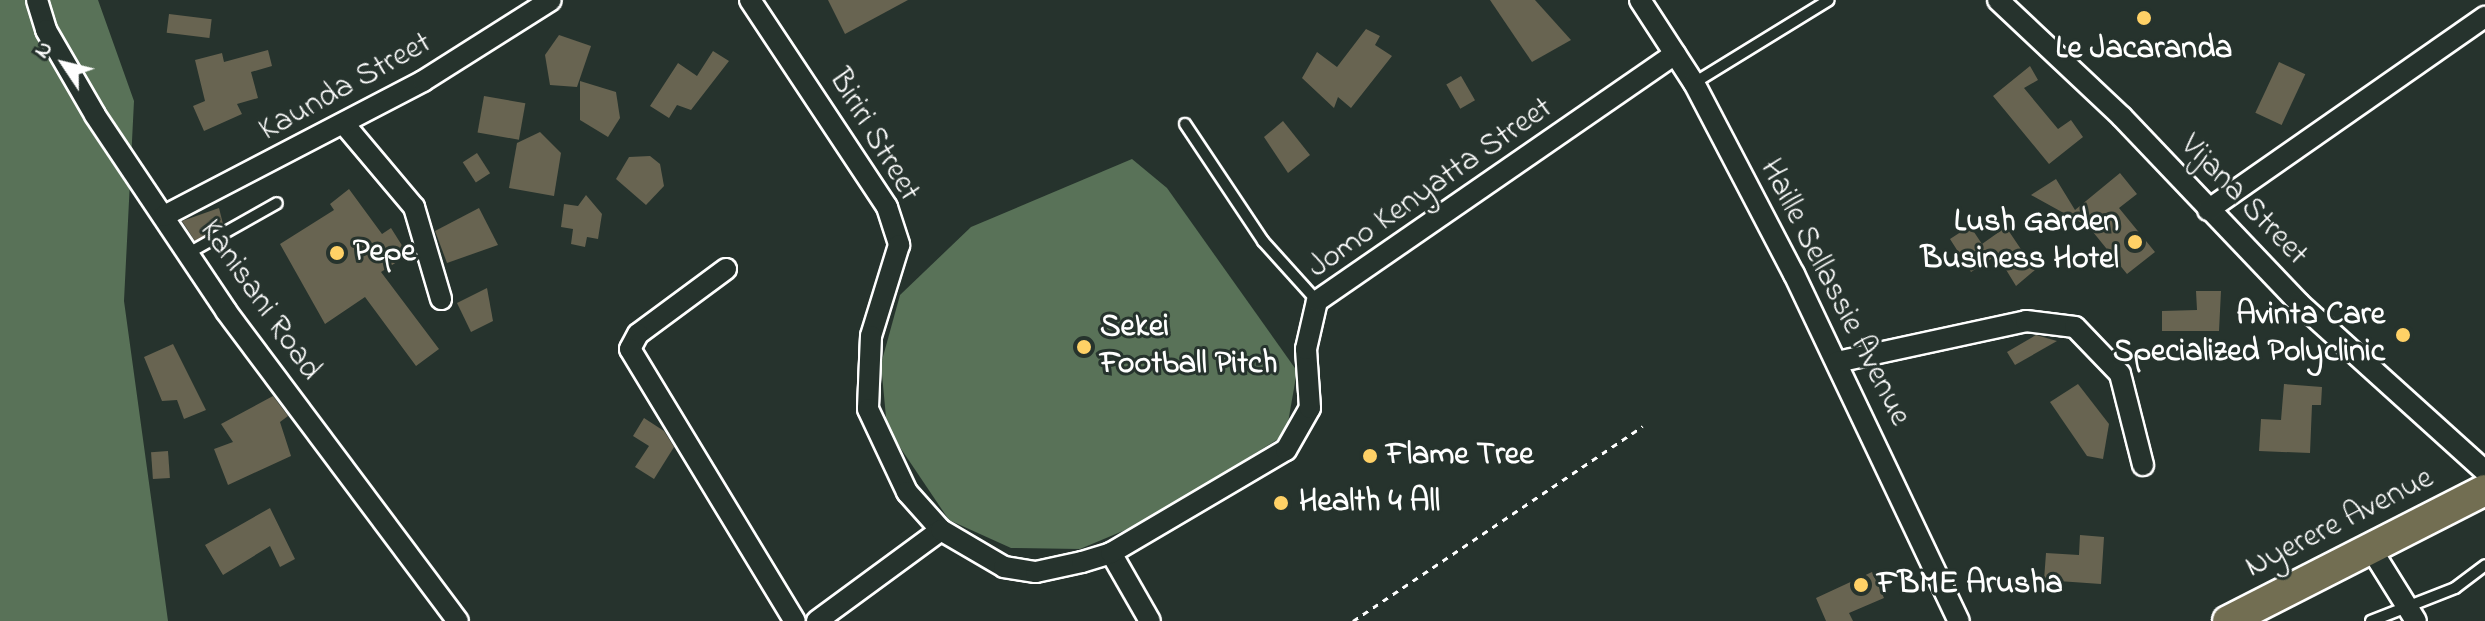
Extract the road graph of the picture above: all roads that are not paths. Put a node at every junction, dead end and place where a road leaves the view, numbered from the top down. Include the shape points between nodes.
1 (37, 0) edge
2 (551, 0) edge
3 (750, 0) edge
4 (1640, 0) edge
5 (1829, 0) edge
6 (1998, 0) edge
7 (2485, 17) edge
8 (1675, 54) junction
9 (1694, 83) junction
10 (344, 124) junction
11 (1185, 124) dead end
12 (277, 203) dead end
13 (2208, 210) junction
14 (164, 216) junction
15 (187, 254) junction
16 (726, 269) dead end
17 (441, 299) dead end
18 (1317, 301) junction
19 (1837, 362) junction
20 (2143, 465) dead end
21 (2485, 471) edge
22 (2485, 490) edge
23 (941, 530) junction
24 (2373, 552) junction
25 (1111, 553) junction
26 (2485, 565) edge
27 (2411, 612) edge
28 (458, 621) edge
29 (795, 621) edge
30 (817, 621) edge
31 (1150, 621) edge
32 (1959, 621) edge
33 (2228, 621) edge
34 (2371, 621) edge

1 - 14 street, Kanisani Road via 46,30 81,92
2 - 10 street, Kaunda Street
3 - 23 street, Biriri Street via 887,207 899,245 871,336 868,409 907,492
4 - 8 street, Haille Sellassie Avenue
5 - 9 lane
6 - 13 street, Vijana Street
7 - 13 street
8 - 9 street, Haille Sellassie Avenue
8 - 18 street, Jomo Kenyatta Street
9 - 19 street, Haille Sellassie Avenue
10 - 14 street, Kaunda Street
10 - 17 street via 414,207
11 - 18 lane via 1263,241
12 - 15 lane
13 - 21 street, Vijana Street
14 - 15 street, Kanisani Road
15 - 28 street, Kanisani Road
16 - 29 street via 638,334 630,349
18 - 25 street, Jomo Kenyatta Street via 1308,320 1310,408 1300,433 1286,450
19 - 20 street via 2026,321 2075,327 2120,374
19 - 32 street, Haille Sellassie Avenue
22 - 24 main road, Nyerere Avenue
23 - 25 street, Jomo Kenyatta Street via 975,554 1036,572
23 - 30 street
24 - 27 street
24 - 33 main road, Nyerere Avenue
25 - 31 street
26 - 27 lane
27 - 34 lane

